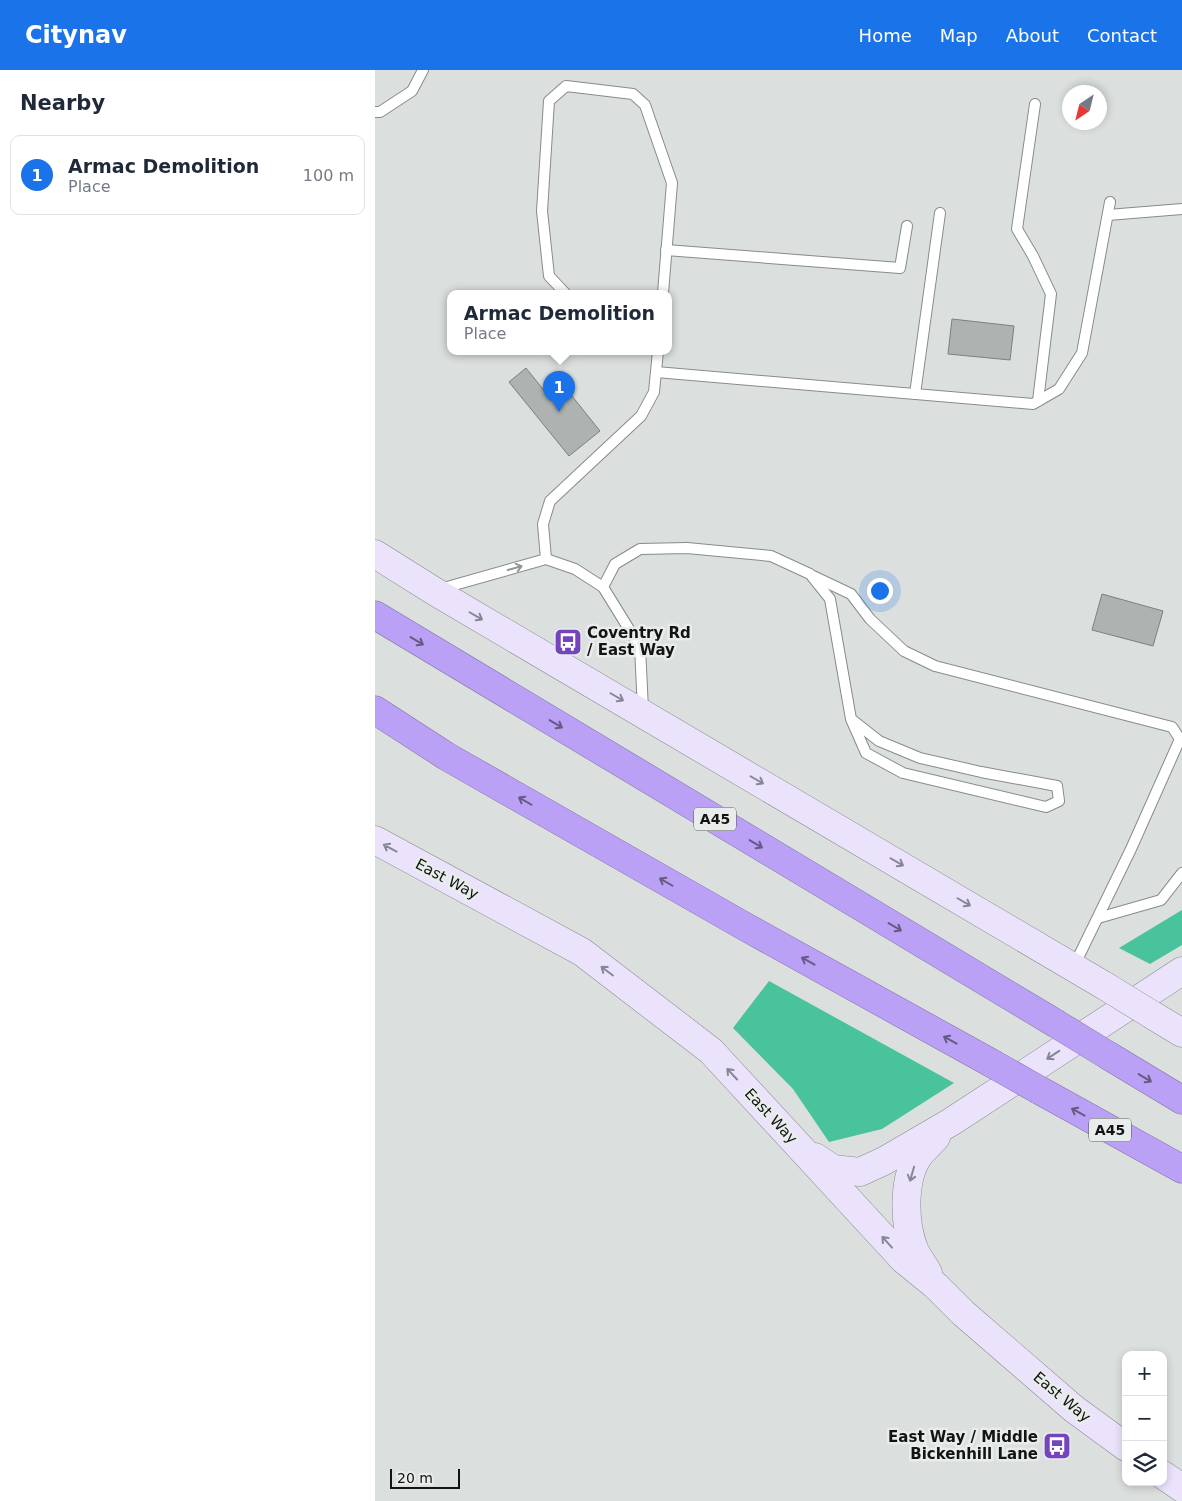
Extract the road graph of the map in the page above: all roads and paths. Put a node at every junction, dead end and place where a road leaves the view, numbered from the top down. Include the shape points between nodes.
1 (423, 70) edge
2 (1035, 104) dead end
3 (375, 112) edge
4 (1110, 202) dead end
5 (1182, 209) edge
6 (940, 213) dead end
7 (1108, 215) junction
8 (907, 226) dead end
9 (667, 250) junction
10 (562, 290) edge
11 (663, 290) edge
12 (658, 355) edge
13 (656, 372) junction
14 (915, 394) junction
15 (1038, 401) junction
16 (375, 554) edge
17 (546, 559) junction
18 (810, 574) junction
19 (603, 586) junction
20 (434, 591) junction
21 (375, 616) edge
22 (375, 710) edge
23 (643, 713) junction
24 (851, 719) junction
25 (375, 840) edge
26 (1182, 873) edge
27 (1098, 918) junction
28 (1074, 966) junction
29 (1182, 971) edge
30 (1182, 1034) edge
31 (1182, 1100) edge
32 (951, 1122) junction
33 (801, 1148) junction
34 (1182, 1169) edge
35 (936, 1286) junction
36 (1122, 1444) edge
37 (1167, 1478) edge
38 (1182, 1488) edge

1 - 3 lane via 412,91
2 - 15 lane via 1017,230 1051,294
4 - 7 lane
5 - 7 lane
6 - 14 lane
7 - 15 lane via 1082,353 1059,390
8 - 9 lane via 900,268
9 - 10 lane via 672,183 645,104 633,94 565,86 549,101 542,211 549,276
9 - 11 lane
12 - 13 lane
13 - 14 lane
13 - 17 lane via 654,392 641,416 551,501 543,524
14 - 15 lane via 1033,404
16 - 20 street
17 - 19 lane via 575,569
20 -> 17 lane
18 - 19 lane via 771,556 687,548 640,549 615,564
18 - 24 lane via 829,599
18 - 27 lane via 851,594 870,619 904,651 935,666 1172,726 1180,739
19 - 23 lane via 640,647
20 -> 23 street
21 -> 31 highway, A45, bridge
34 -> 22 highway, A45, bridge via 736,921 446,756
23 -> 28 street
24 - 24 lane via 879,740 920,758 1057,786 1059,800 1046,807 903,774 866,753
33 -> 25 street, East Way via 711,1051 582,952
26 - 27 lane via 1161,900
27 - 28 lane
28 - 30 street, bridge
29 -> 32 street
32 - 33 street via 860,1172 833,1169
32 -> 35 street via 919,1156 906,1196 907,1222 914,1250
35 -> 33 street, East Way via 904,1260
35 - 36 street, East Way via 963,1314 1074,1409
37 - 38 street

